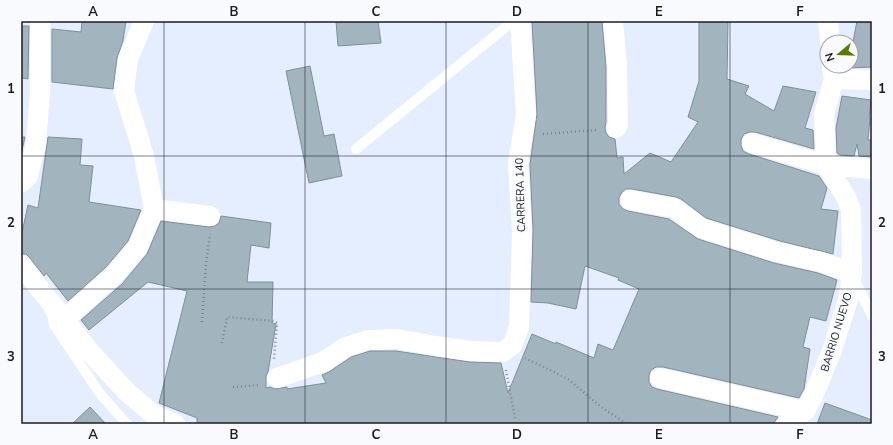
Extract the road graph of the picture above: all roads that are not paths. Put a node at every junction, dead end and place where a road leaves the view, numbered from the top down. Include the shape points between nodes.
1 (41, 21) edge
2 (144, 21) edge
3 (513, 21) edge
4 (520, 21) edge
5 (613, 21) edge
6 (828, 21) edge
7 (829, 34) edge
8 (833, 74) edge
9 (839, 74) edge
10 (872, 80) edge
11 (616, 128) road end
12 (752, 143) dead end
13 (356, 149) dead end
14 (826, 165) junction
15 (872, 169) edge
16 (21, 183) edge
17 (21, 193) edge
18 (21, 200) edge
19 (630, 200) dead end
20 (154, 209) junction
21 (210, 216) road end
22 (21, 265) edge
23 (21, 268) edge
24 (852, 273) junction
25 (872, 316) edge
26 (65, 319) junction
27 (277, 378) road end
28 (660, 378) dead end
29 (805, 411) junction
30 (127, 424) edge
31 (175, 424) edge
32 (787, 424) edge

1 - 16 street via 36,144 28,176
2 - 20 street via 128,59 124,91 144,156
3 - 13 lane
4 - 27 street, CARRERA 140 via 526,115 518,163 522,231 519,327 508,348 471,351 397,339 368,340 346,347 323,362
5 - 11 street via 617,66
6 - 7 street
8 - 14 street, BARRIO NUEVO via 824,114
9 - 10 street
12 - 14 street
14 - 15 street
14 - 24 street, BARRIO NUEVO via 851,210
17 - 18 street
19 - 24 street via 674,208 701,228
20 - 21 street
20 - 26 street via 138,247 114,275
22 - 26 street
23 - 30 lane via 52,314 54,325 100,395
24 - 25 lane
24 - 29 street, BARRIO NUEVO via 848,300 831,353
26 - 31 street via 90,352 126,391 154,414
28 - 29 street
29 - 32 street, BARRIO NUEVO

